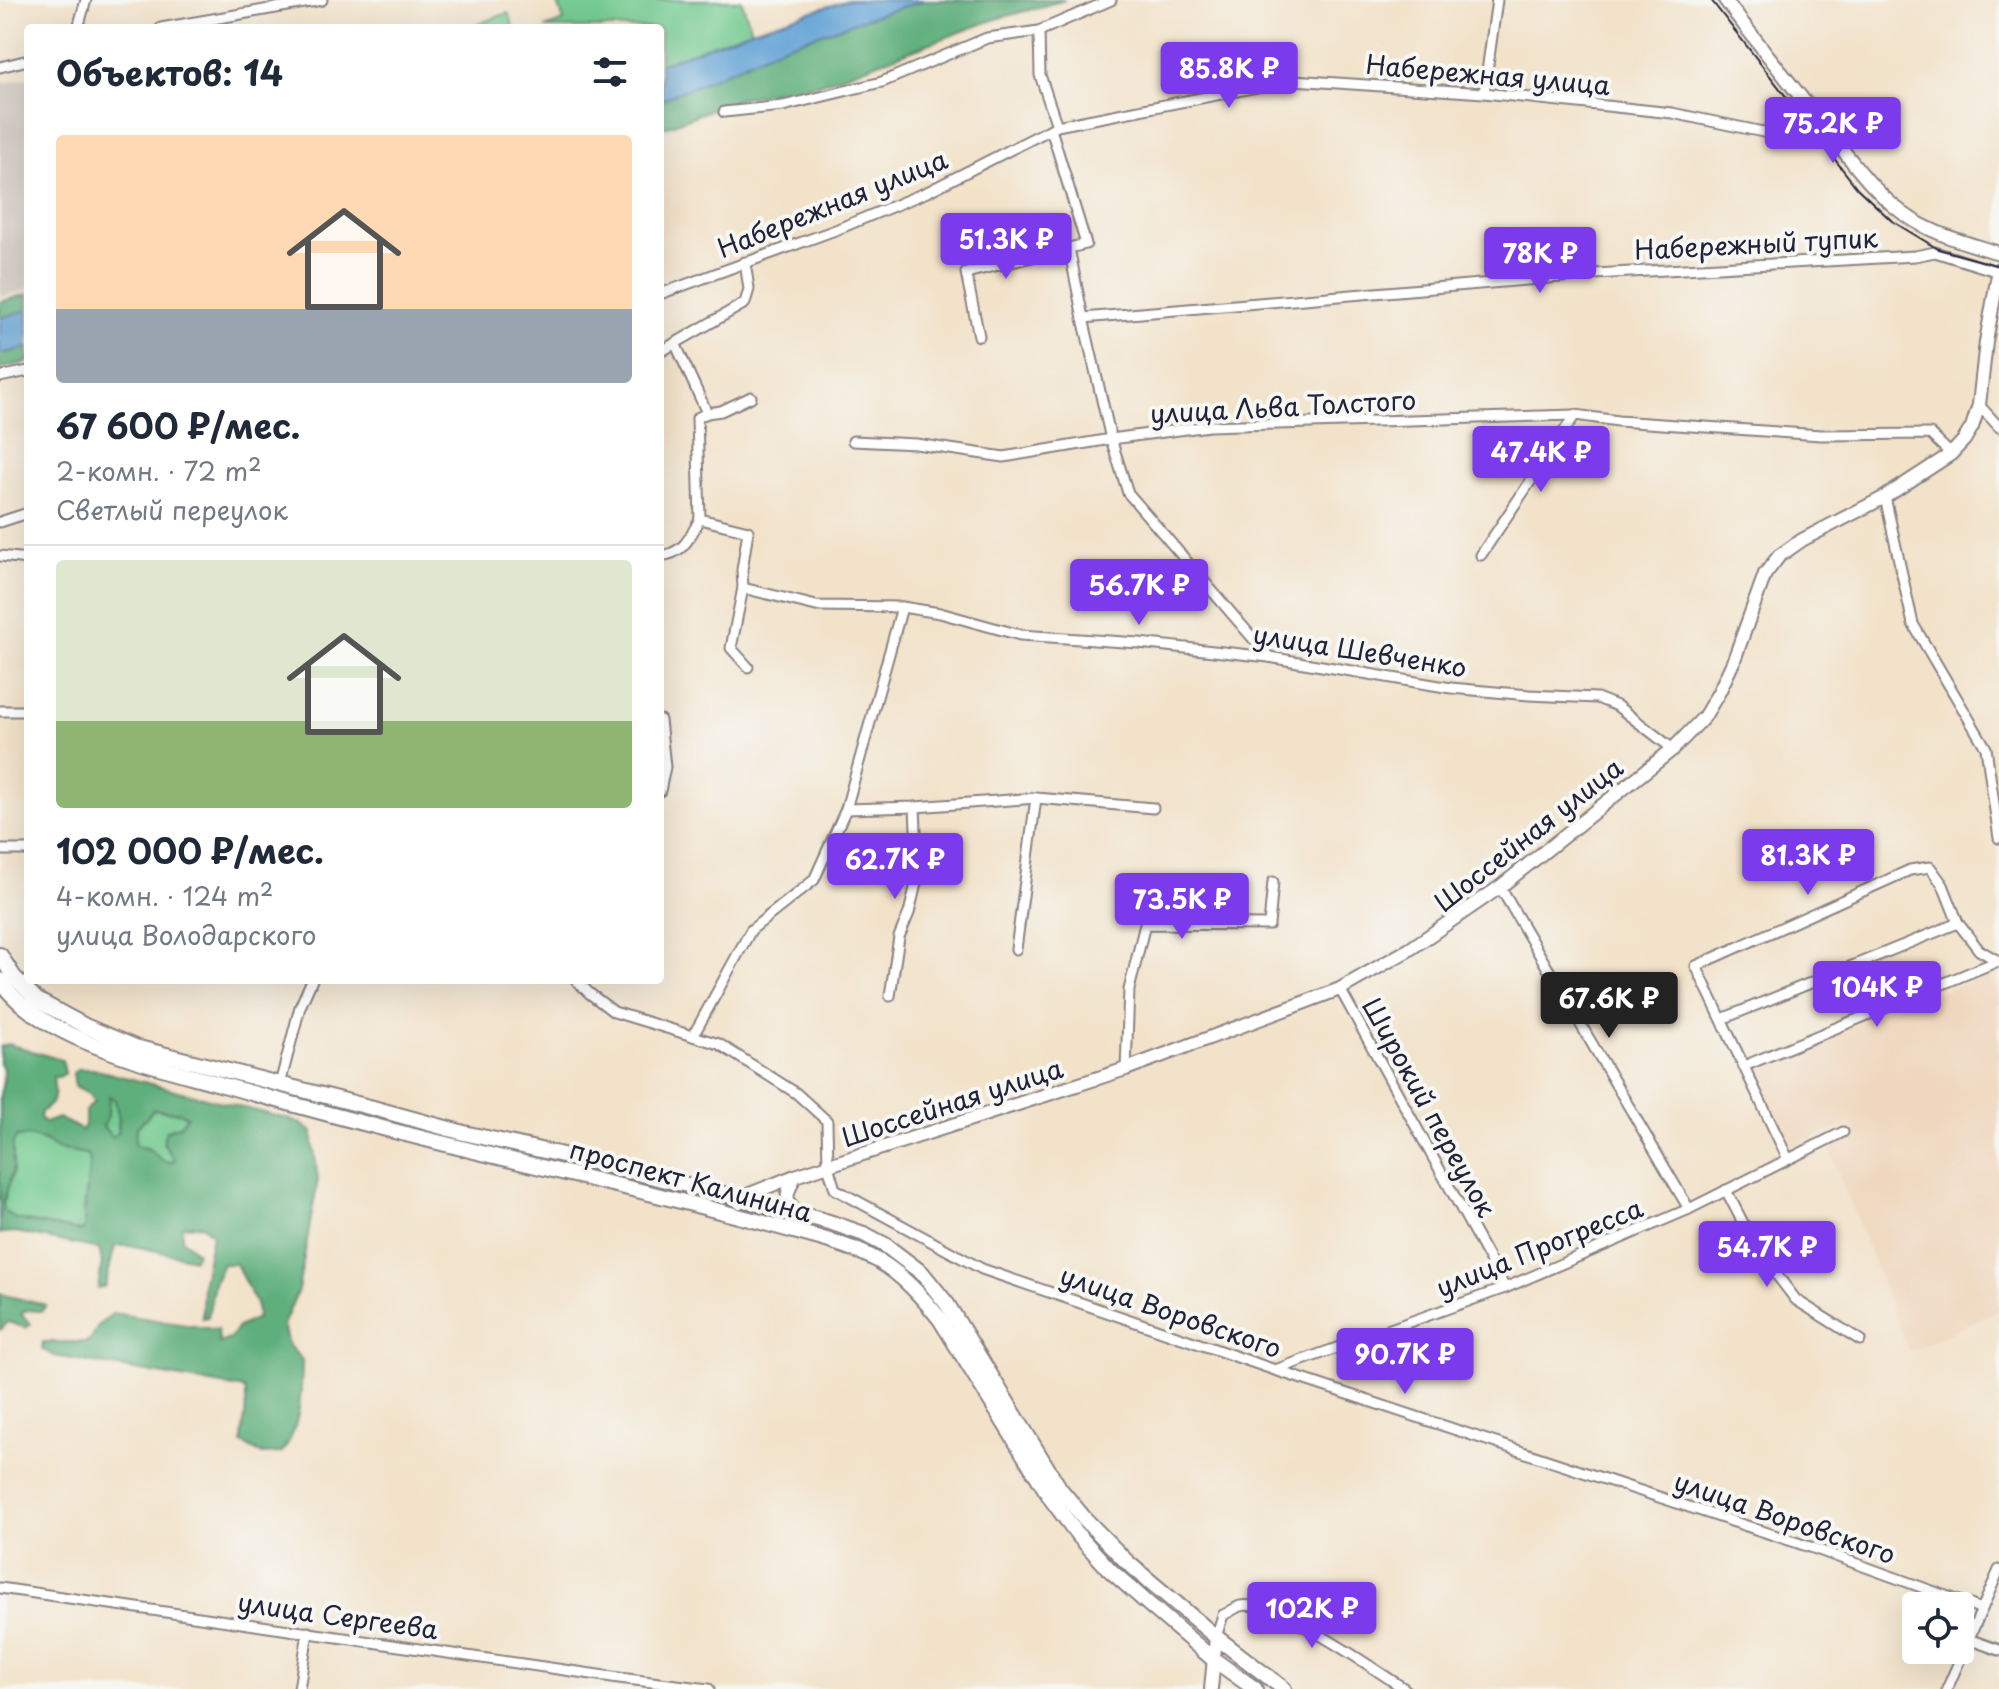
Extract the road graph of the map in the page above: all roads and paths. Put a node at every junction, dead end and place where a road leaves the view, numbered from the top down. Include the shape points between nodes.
1 (86, 0) edge
2 (322, 0) edge
3 (1111, 0) edge
4 (1497, 0) edge
5 (1725, 0) edge
6 (79, 24) edge
7 (184, 24) edge
8 (1039, 31) junction
9 (24, 61) edge
10 (0, 67) edge
11 (1484, 93) junction
12 (724, 112) dead end
13 (1819, 119) junction
14 (1054, 127) junction
15 (1069, 248) junction
16 (1999, 253) edge
17 (745, 262) junction
18 (1999, 270) edge
19 (664, 292) edge
20 (1083, 318) junction
21 (979, 336) dead end
22 (675, 343) junction
23 (664, 350) edge
24 (24, 372) edge
25 (0, 377) edge
26 (751, 397) dead end
27 (1979, 405) junction
28 (707, 413) junction
29 (1575, 415) junction
30 (1999, 427) edge
31 (1111, 439) junction
32 (853, 441) dead end
33 (1951, 454) junction
34 (1885, 497) junction
35 (24, 514) edge
36 (700, 519) junction
37 (0, 522) edge
38 (664, 555) edge
39 (1481, 555) dead end
40 (0, 556) edge
41 (24, 559) edge
42 (743, 588) junction
43 (902, 607) junction
44 (1269, 657) junction
45 (748, 667) dead end
46 (0, 711) edge
47 (24, 711) edge
48 (1673, 749) junction
49 (1036, 798) junction
50 (915, 807) junction
51 (1153, 808) dead end
52 (846, 809) junction
53 (1999, 838) edge
54 (0, 850) edge
55 (24, 850) edge
56 (1273, 882) dead end
57 (1500, 887) junction
58 (1958, 923) junction
59 (1016, 949) dead end
60 (0, 955) edge
61 (1999, 961) edge
62 (0, 980) edge
63 (310, 984) edge
64 (580, 984) edge
65 (1340, 989) junction
66 (890, 996) dead end
67 (1722, 1019) junction
68 (693, 1036) junction
69 (1744, 1066) junction
70 (1126, 1069) junction
71 (280, 1084) junction
72 (1843, 1132) dead end
73 (1788, 1159) junction
74 (828, 1166) junction
75 (795, 1176) junction
76 (1726, 1190) junction
77 (740, 1198) junction
78 (1689, 1209) junction
79 (736, 1215) junction
80 (804, 1215) junction
81 (1505, 1288) junction
82 (1860, 1340) dead end
83 (1275, 1370) junction
84 (1999, 1570) edge
85 (0, 1588) edge
86 (1982, 1609) junction
87 (1974, 1626) edge
88 (308, 1632) junction
89 (1216, 1637) junction
90 (1974, 1641) edge
91 (1999, 1650) edge
92 (1213, 1659) junction
93 (1958, 1664) edge
94 (670, 1686) edge
95 (1248, 1688) edge
96 (299, 1689) edge
97 (709, 1689) edge
98 (1211, 1689) edge
99 (1284, 1689) edge
100 (1405, 1689) edge
101 (1947, 1689) edge

1 - 6 street
2 - 7 street
3 - 8 street
4 - 11 street
5 - 13 main road
8 - 12 street via 987,38 882,82 783,106
8 - 14 street via 1040,75
9 - 10 street
11 - 13 street, Набережная улица via 1672,113 1763,132
11 - 14 street, Набережная улица via 1293,80
13 - 16 main road via 1866,178 1913,220
14 - 15 street via 1086,244
14 - 17 street, Набережная улица via 927,192
15 - 20 street
15 - 21 street via 966,273
17 - 19 street, Набережная улица
17 - 22 street via 745,303
18 - 20 street, Набережный тупик via 1935,252 1595,274
18 - 27 main road, Шоссейная улица
20 - 31 street
22 - 23 street
22 - 28 street
24 - 25 street
26 - 28 street
27 - 30 street
27 - 33 main road, Шоссейная улица via 1972,427
28 - 36 street via 697,418
29 - 31 street, улица Льва Толстого via 1209,426
29 - 33 street, улица Льва Толстого via 1821,435 1930,434
29 - 39 street
31 - 32 street, улица Льва Толстого via 1004,457
31 - 44 street via 1128,493
33 - 34 main road, Шоссейная улица
34 - 48 main road, Шоссейная улица via 1779,556 1765,574 1719,692 1704,717
34 - 53 street via 1913,624 1986,748
35 - 37 street
36 - 38 street via 685,547
36 - 42 street via 748,531
40 - 41 street
42 - 43 street, улица Шевченко via 816,606
42 - 45 street via 731,648
43 - 44 street, улица Шевченко via 1020,635
43 - 52 street
44 - 48 street, улица Шевченко via 1451,688 1597,698 1617,706
46 - 47 street
48 - 57 main road, Шоссейная улица
49 - 50 street
49 - 51 street
49 - 59 street
50 - 52 street
50 - 66 street via 918,875 899,937
52 - 68 street via 814,880 751,930
54 - 55 street
56 - 70 street via 1269,925 1145,924 1129,990
57 - 65 main road, Шоссейная улица
57 - 78 street
58 - 61 street via 1979,950
58 - 67 street
58 - 67 street via 1930,867 1910,870 1696,966
60 - 71 main road, проспект Калинина via 37,1000 85,1026 135,1047
61 - 69 street
62 - 79 main road, проспект Калинина via 33,1013 126,1058 385,1129
63 - 71 street
64 - 68 street, Шоссейная улица via 614,1012
65 - 70 main road, Шоссейная улица
65 - 81 street, Широкий переулок
67 - 69 street
68 - 74 street, Шоссейная улица via 719,1044 796,1093 827,1121
69 - 73 street
70 - 74 main road, Шоссейная улица
71 - 77 main road, проспект Калинина
72 - 73 street, улица Прогресса
73 - 76 street, улица Прогресса
74 - 75 main road, Шоссейная улица
74 - 83 street, улица Воровского via 835,1189 982,1269
75 - 77 main road, Шоссейная улица
75 - 80 main road, проспект Калинина via 787,1199
76 - 78 street, улица Прогресса
76 - 82 street via 1756,1248 1796,1300
77 - 79 main road
77 - 80 main road, проспект Калинина
78 - 81 street, улица Прогресса
79 - 92 main road, проспект Калинина via 856,1250 902,1278 940,1319 1078,1535 1110,1570
80 - 89 main road, проспект Калинина via 864,1234 922,1273 967,1335 1060,1489 1127,1562
81 - 83 street, улица Прогресса
83 - 86 street, улица Воровского
84 - 86 street
85 - 88 street, улица Сергеева
86 - 87 street
88 - 94 street, улица Сергеева
88 - 96 street
89 - 92 main road
89 - 99 main road, проспект Калинина
89 - 100 street via 1223,1615 1241,1606 1269,1609 1294,1619
90 - 91 street
92 - 95 main road, проспект Калинина
92 - 98 main road
93 - 101 street
94 - 97 street, улица Сергеева

